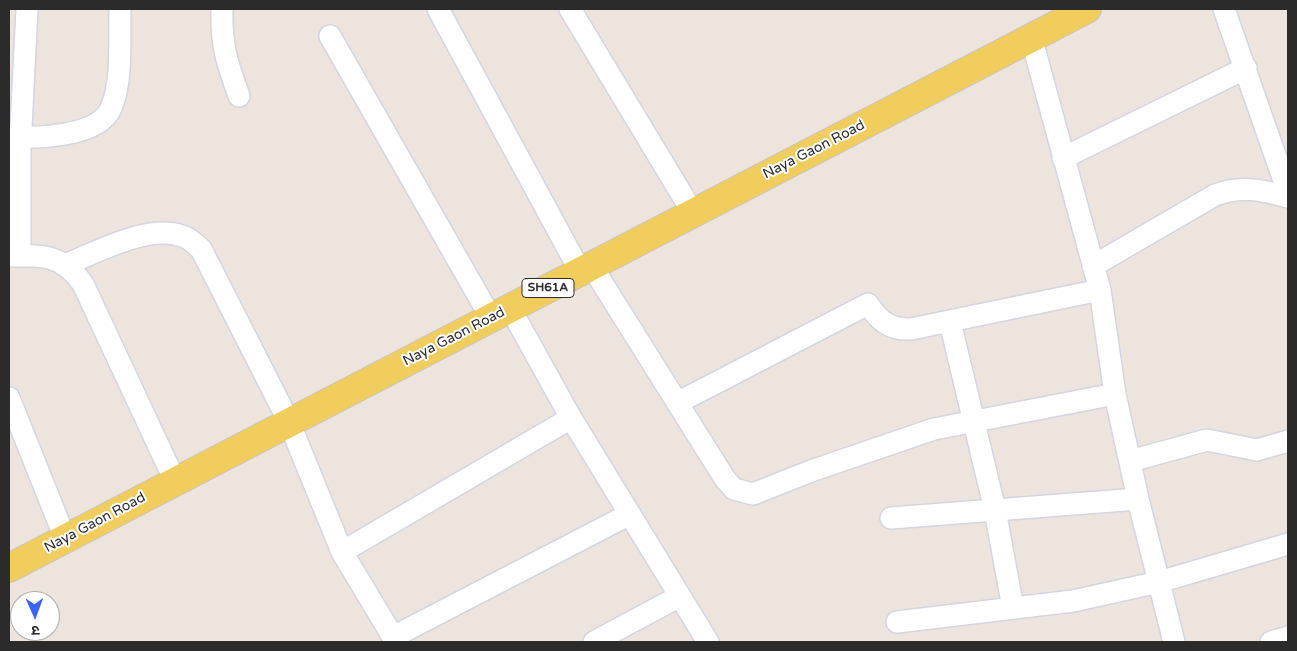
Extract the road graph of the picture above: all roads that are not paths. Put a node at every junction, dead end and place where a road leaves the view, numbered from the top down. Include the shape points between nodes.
1 (27, 9) edge
2 (120, 9) edge
3 (222, 9) edge
4 (438, 9) edge
5 (570, 9) edge
6 (1086, 9) edge
7 (1224, 9) edge
8 (330, 36) dead end
9 (1031, 37) junction
10 (1246, 68) junction
11 (239, 96) dead end
12 (16, 140) edge
13 (1063, 158) junction
14 (1288, 192) edge
15 (1288, 197) edge
16 (693, 213) junction
17 (14, 256) edge
18 (65, 265) junction
19 (1093, 266) junction
20 (586, 268) junction
21 (1100, 290) junction
22 (501, 313) junction
23 (950, 322) junction
24 (1115, 394) junction
25 (9, 398) edge
26 (678, 403) junction
27 (571, 418) junction
28 (973, 421) junction
29 (289, 422) junction
30 (1288, 441) edge
31 (1130, 461) junction
32 (175, 481) junction
33 (1138, 499) junction
34 (994, 510) junction
35 (630, 514) junction
36 (891, 518) dead end
37 (65, 538) junction
38 (1288, 544) edge
39 (342, 552) junction
40 (9, 568) edge
41 (1159, 582) junction
42 (680, 596) junction
43 (1013, 608) junction
44 (897, 622) dead end
45 (1288, 637) edge
46 (395, 640) edge
47 (594, 642) edge
48 (708, 642) edge
49 (1174, 642) edge
50 (1271, 642) edge

1 - 12 street
2 - 12 street via 116,92 110,110 97,124 71,134
3 - 11 street via 221,35 225,56
4 - 20 street
5 - 16 street
6 - 9 main road, Naya Gaon Road / SH61A
7 - 10 street
8 - 22 street
9 - 13 street
9 - 16 main road, Naya Gaon Road / SH61A
10 - 13 street
10 - 14 street
12 - 17 street via 19,178
13 - 19 street
15 - 19 street via 1259,189 1231,189 1215,195
16 - 20 main road, Naya Gaon Road / SH61A
17 - 18 street via 51,257
18 - 29 street via 149,234 171,233 190,239 201,249
18 - 32 street via 83,284
19 - 21 street
20 - 22 main road, Naya Gaon Road / SH61A
20 - 26 street
21 - 23 street
21 - 24 street
22 - 27 street
22 - 29 main road, Naya Gaon Road / SH61A
23 - 26 street via 911,329 892,328 881,321 868,304
23 - 28 street
24 - 28 street
24 - 31 street
25 - 37 street
26 - 28 street via 725,479 734,489 753,494 811,470 934,429
27 - 35 street
27 - 39 street
28 - 34 street
29 - 32 main road, Naya Gaon Road / SH61A
29 - 39 street
30 - 31 street via 1257,450 1207,440
31 - 33 street
32 - 37 main road, Naya Gaon Road / SH61A
33 - 34 street
33 - 41 street
34 - 36 street
34 - 43 street
35 - 42 street
35 - 46 street
37 - 40 main road, Naya Gaon Road / SH61A
38 - 41 street
39 - 46 street
41 - 43 street via 1073,601
41 - 49 street
42 - 47 street
42 - 48 street
43 - 44 street
45 - 50 street

